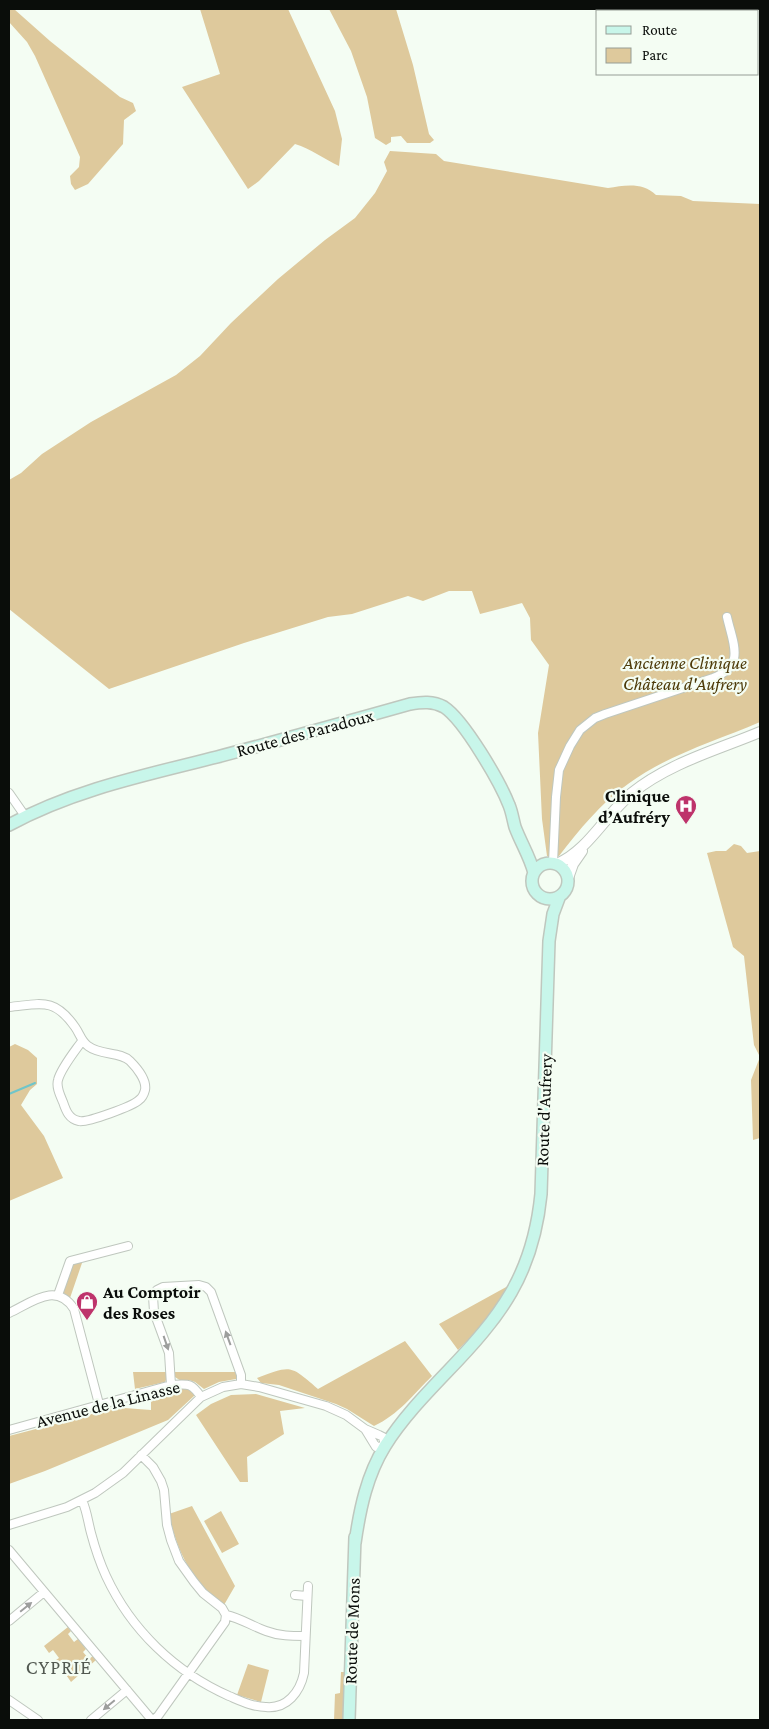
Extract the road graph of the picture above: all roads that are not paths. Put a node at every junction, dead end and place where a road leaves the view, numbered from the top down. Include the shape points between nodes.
1 (727, 617) dead end
2 (760, 732) edge
3 (9, 793) edge
4 (25, 816) junction
5 (9, 825) edge
6 (518, 834) junction
7 (589, 839) junction
8 (553, 864) junction
9 (534, 873) junction
10 (568, 878) junction
11 (542, 898) junction
12 (559, 898) junction
13 (549, 941) junction
14 (9, 1007) edge
15 (82, 1041) junction
16 (128, 1246) dead end
17 (521, 1275) joint
18 (58, 1295) junction
19 (9, 1312) edge
20 (241, 1384) junction
21 (171, 1385) junction
22 (201, 1397) junction
23 (99, 1404) junction
24 (365, 1429) junction
25 (9, 1430) edge
26 (381, 1444) junction
27 (141, 1455) junction
28 (82, 1500) junction
29 (9, 1525) edge
30 (9, 1550) edge
31 (308, 1586) dead end
32 (44, 1592) junction
33 (294, 1595) dead end
34 (307, 1596) junction
35 (226, 1615) junction
36 (9, 1621) edge
37 (305, 1636) junction
38 (188, 1674) junction
39 (127, 1690) junction
40 (9, 1700) edge
41 (38, 1720) edge
42 (91, 1720) edge
43 (153, 1720) edge
44 (349, 1720) edge

1 - 8 street via 735,654 729,669 713,678 605,714 586,724 577,734 559,770
2 - 7 street via 660,774 631,794
3 - 4 street
4 - 5 main road, Route des Paradoux
4 - 6 main road, Route des Paradoux via 122,781 410,704 430,702 451,713 476,746 498,780
6 - 8 main road via 535,854
6 - 9 main road, Route des Paradoux
7 - 8 street via 568,859
7 - 10 street
8 - 9 main road via 538,868
8 - 10 main road via 562,867
9 - 11 main road via 534,890
10 - 12 main road via 567,889
11 - 12 main road
11 - 13 main road, Route d'Aufrery
12 - 13 main road, Route d'Aufrery
13 - 17 main road, Route d'Aufrery via 541,1194 536,1232
14 - 15 street via 56,1006 68,1016
15 - 15 street via 96,1051 119,1055 131,1062 144,1082 145,1092 139,1100 87,1121 77,1121 69,1115 58,1090 58,1081
16 - 18 street via 70,1261
17 - 26 main road, Route de Mons via 489,1327
18 - 19 street via 42,1296
18 - 23 street via 74,1309
20 -> 21 street via 241,1375 211,1292 200,1285 163,1287 153,1296 154,1312 169,1353
20 - 22 street via 223,1387
20 - 24 street via 326,1406
21 - 22 street, Avenue de la Linasse via 194,1386
21 - 23 street, Avenue de la Linasse
22 - 27 street
23 - 25 street, Avenue de la Linasse
24 - 26 street
24 - 26 street
26 - 44 main road, Route de Mons via 363,1496 355,1542
27 - 28 street via 110,1483
27 - 35 street via 153,1467 164,1490 167,1525 179,1561 203,1593
28 - 29 street
28 - 38 street via 98,1558 119,1600 154,1645
30 - 32 street
31 - 34 street
36 -> 32 street
32 - 39 street
33 - 34 street
34 - 37 street
35 - 37 street via 268,1632
35 - 38 street via 225,1622
37 - 38 street via 302,1683 291,1698 277,1707 262,1707 236,1699
38 - 43 street
39 -> 42 street
39 - 43 street
40 - 41 street

